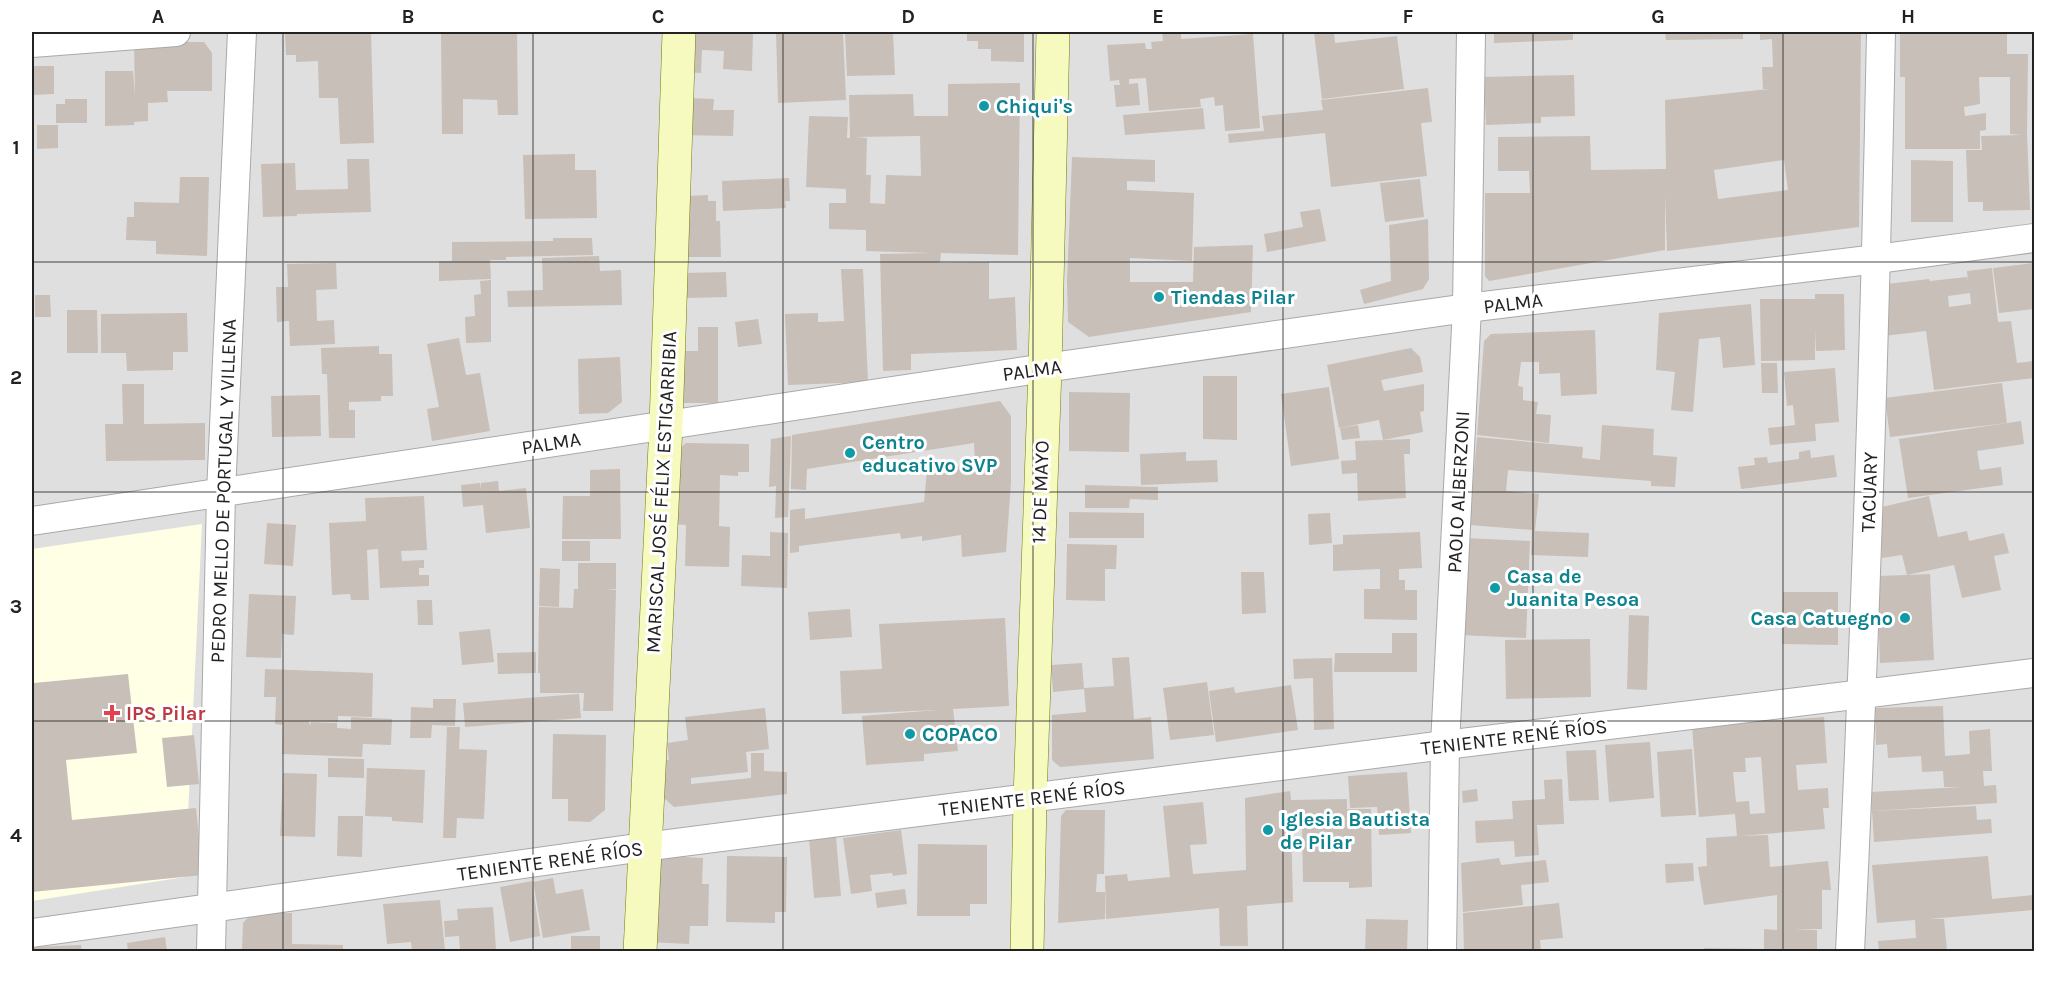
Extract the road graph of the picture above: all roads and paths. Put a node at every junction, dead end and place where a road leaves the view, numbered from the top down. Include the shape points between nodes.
1 (176, 32) edge
2 (242, 32) edge
3 (679, 32) edge
4 (1053, 32) edge
5 (1471, 32) edge
6 (1881, 32) edge
7 (32, 43) edge
8 (2034, 238) edge
9 (1877, 259) junction
10 (1467, 308) junction
11 (1045, 368) junction
12 (666, 425) junction
13 (221, 493) junction
14 (32, 521) edge
15 (2034, 673) edge
16 (1862, 695) junction
17 (1445, 745) junction
18 (1030, 799) junction
19 (644, 848) junction
20 (212, 908) junction
21 (32, 933) edge
22 (211, 951) edge
23 (640, 951) edge
24 (1027, 951) edge
25 (1442, 951) edge
26 (1850, 951) edge

1 - 7 street
2 - 13 street, PEDRO MELLO DE PORTUGAL Y VILLENA
3 - 12 main road, MARISCAL JOSÉ FÉLIX ESTIGARRIBIA
4 - 11 main road, 14 DE MAYO
5 - 10 street, PAOLO ALBERZONI
6 - 9 street, TACUARY
8 - 9 street, PALMA
9 - 10 street, PALMA
9 - 16 street, TACUARY
10 - 11 street, PALMA
10 - 17 street, PAOLO ALBERZONI
11 - 12 street, PALMA
11 - 18 main road, 14 DE MAYO
12 - 13 street, PALMA
12 - 19 main road, MARISCAL JOSÉ FÉLIX ESTIGARRIBIA
13 - 14 street, PALMA
13 - 20 street, PEDRO MELLO DE PORTUGAL Y VILLENA
15 - 16 street, TENIENTE RENÉ RÍOS
16 - 17 street, TENIENTE RENÉ RÍOS
16 - 26 street, TACUARY
17 - 18 street, TENIENTE RENÉ RÍOS
17 - 25 street, PAOLO ALBERZONI
18 - 19 street, TENIENTE RENÉ RÍOS
18 - 24 main road, 14 DE MAYO
19 - 20 street, TENIENTE RENÉ RÍOS
19 - 23 main road, MARISCAL JOSÉ FÉLIX ESTIGARRIBIA
20 - 21 street, TENIENTE RENÉ RÍOS
20 - 22 street, PEDRO MELLO DE PORTUGAL Y VILLENA

